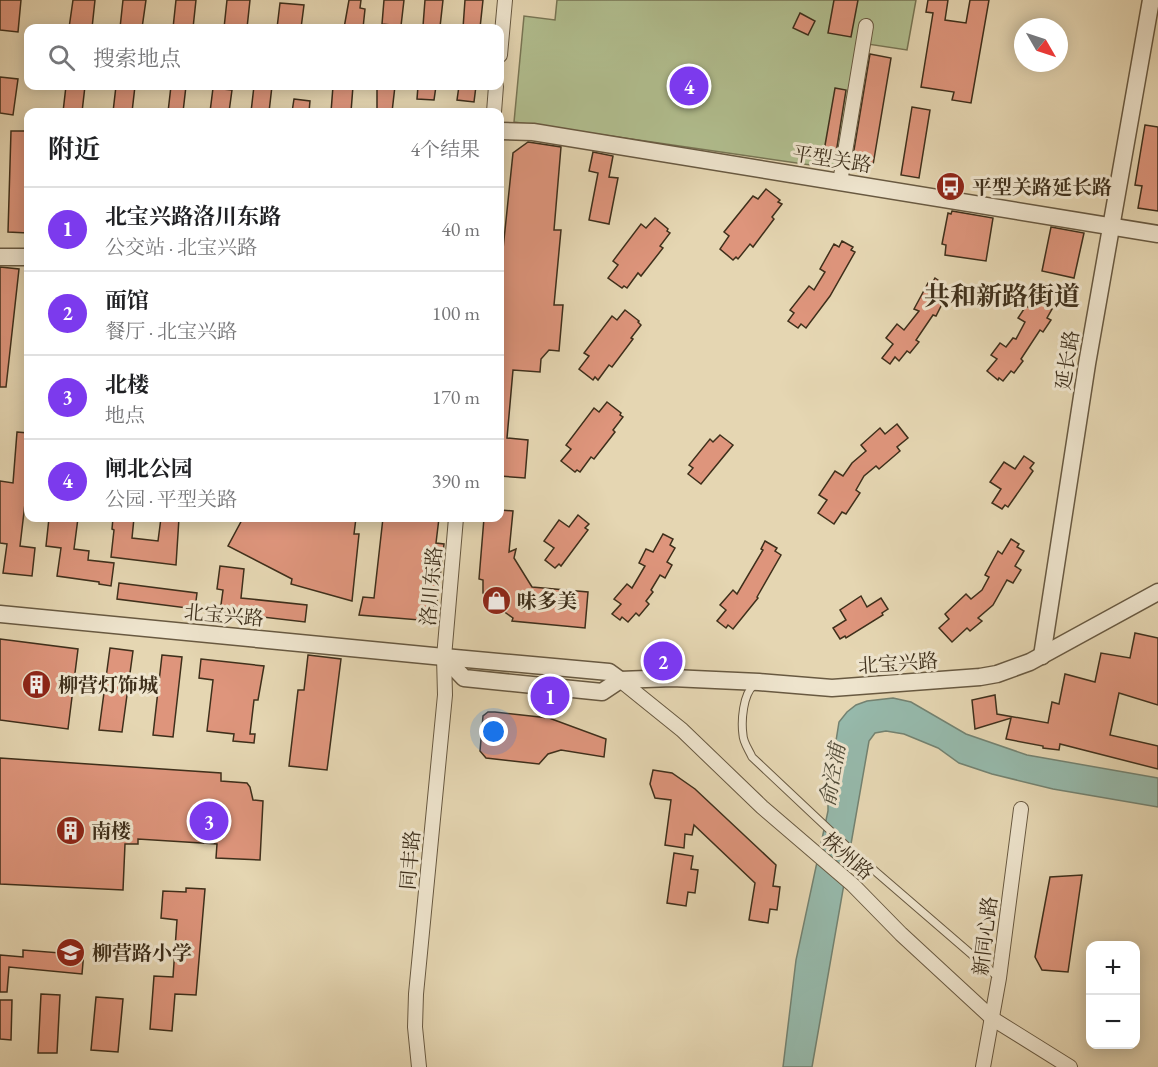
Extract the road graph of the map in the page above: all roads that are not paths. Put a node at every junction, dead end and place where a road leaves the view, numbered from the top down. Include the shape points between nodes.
1 (505, 0) edge
2 (1150, 0) edge
3 (503, 24) edge
4 (867, 26) dead end
5 (496, 90) edge
6 (494, 108) edge
7 (504, 131) edge
8 (840, 182) junction
9 (1110, 228) junction
10 (1158, 234) edge
11 (0, 257) edge
12 (24, 257) edge
13 (456, 522) edge
14 (1158, 592) edge
15 (0, 615) edge
16 (1042, 656) junction
17 (444, 657) junction
18 (620, 680) junction
19 (759, 682) junction
20 (1021, 809) dead end
21 (999, 978) junction
22 (993, 1019) junction
23 (419, 1067) edge
24 (983, 1067) edge
25 (1070, 1067) edge

1 - 3 street
2 - 9 street, 延长路
4 - 8 street
5 - 6 street
7 - 8 street, 平型关路 via 533,132
8 - 9 street, 平型关路
9 - 10 street, 平型关路
9 - 16 street, 延长路
11 - 12 street
13 - 17 street, 洛川东路
14 - 16 street, 北宝兴路
15 - 17 street, 北宝兴路
16 - 19 street, 北宝兴路 via 997,674 963,679 832,688
17 - 18 street, 北宝兴路 via 609,672
17 - 23 street, 同丰路 via 444,706 416,994
18 - 19 street, 北宝兴路
18 - 22 street, 株州路 via 682,730 762,807 853,885
19 - 21 lane via 749,689 743,715 742,737 753,757 854,853
20 - 21 street, 新同心路
21 - 22 street, 新同心路
22 - 24 street, 新同心路
22 - 25 street, 株州路

